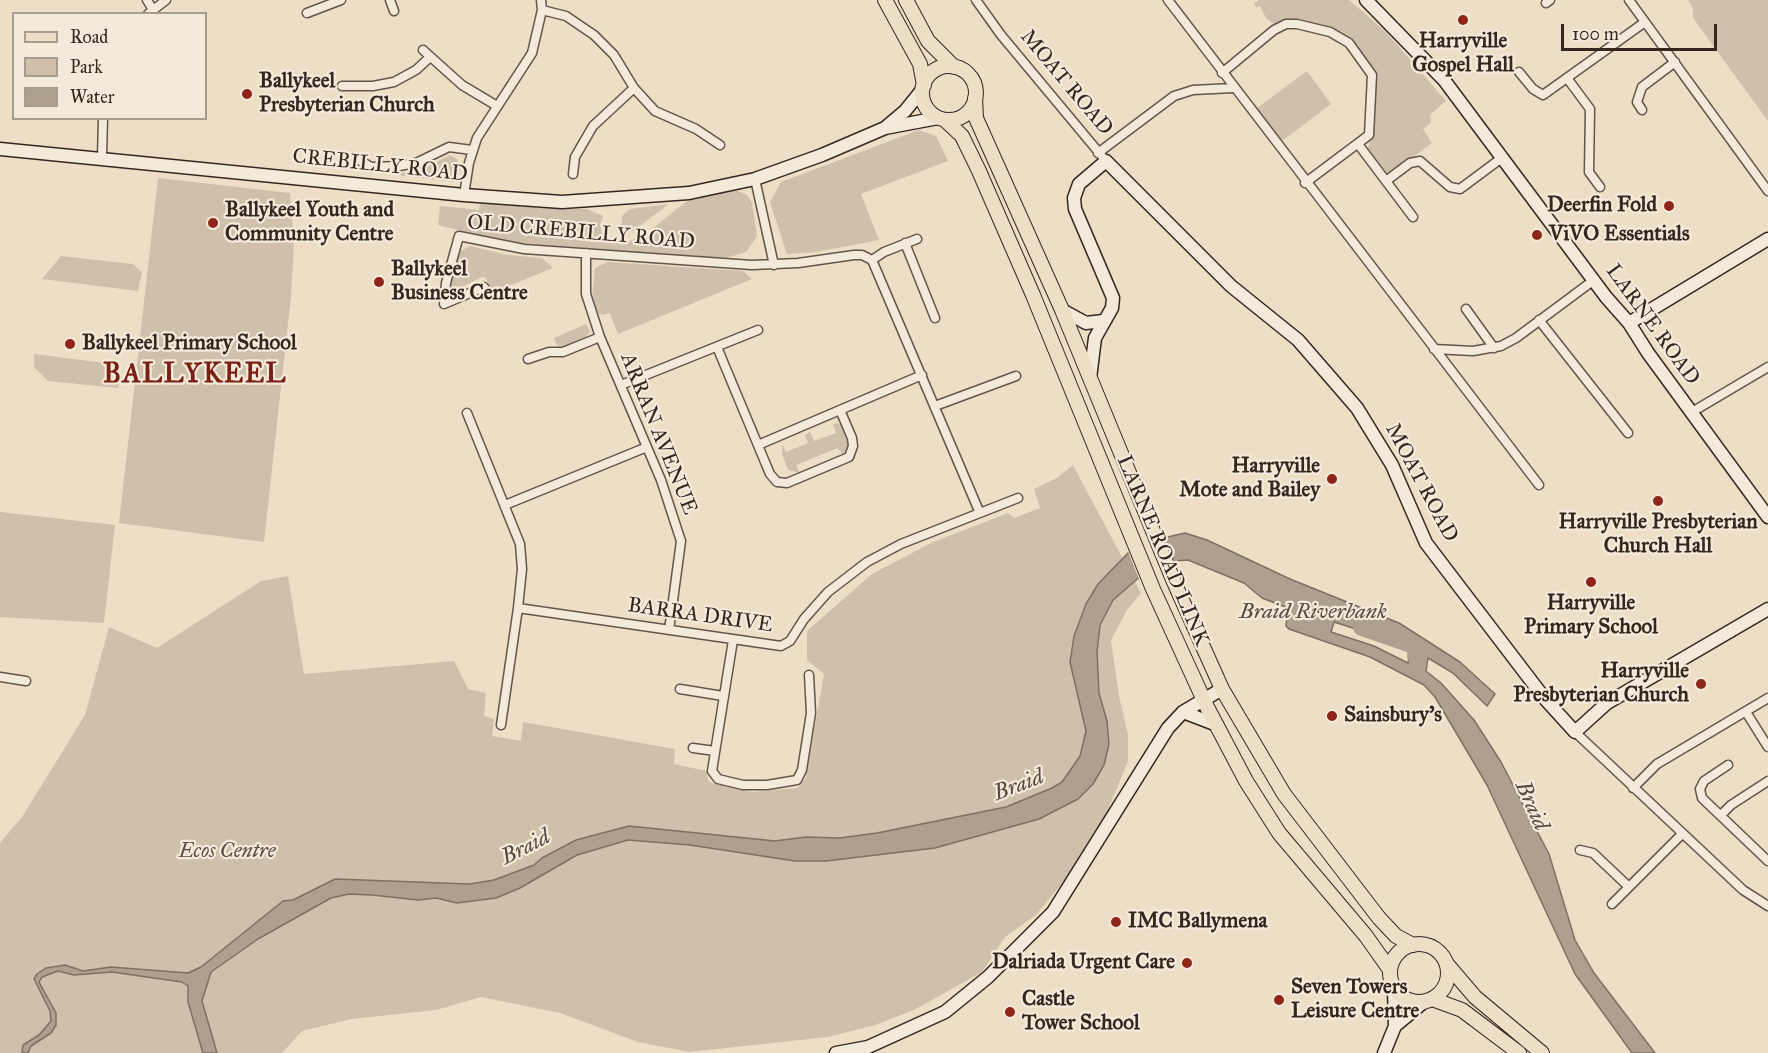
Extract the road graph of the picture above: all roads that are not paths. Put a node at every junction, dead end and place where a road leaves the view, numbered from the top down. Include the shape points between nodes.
1 (147, 0) edge
2 (166, 0) edge
3 (341, 0) edge
4 (390, 0) edge
5 (541, 0) edge
6 (885, 0) edge
7 (906, 0) edge
8 (976, 0) edge
9 (1168, 0) edge
10 (1366, 0) edge
11 (1629, 0) edge
12 (324, 3) edge
13 (542, 10) junction
14 (394, 11) dead end
15 (151, 12) edge
16 (307, 13) dead end
17 (1645, 22) junction
18 (423, 50) dead end
19 (429, 58) junction
20 (1675, 62) junction
21 (954, 67) junction
22 (1520, 72) dead end
23 (1222, 73) junction
24 (1568, 78) junction
25 (342, 86) dead end
26 (923, 87) junction
27 (634, 88) junction
28 (1233, 88) junction
29 (975, 98) junction
30 (497, 106) junction
31 (1642, 110) dead end
32 (942, 119) junction
33 (103, 120) edge
34 (885, 128) junction
35 (1358, 144) junction
36 (720, 145) dead end
37 (0, 149) edge
38 (472, 150) junction
39 (102, 157) junction
40 (1102, 157) junction
41 (1503, 157) junction
42 (359, 160) dead end
43 (573, 174) dead end
44 (755, 179) junction
45 (1386, 181) junction
46 (1305, 183) junction
47 (1600, 187) dead end
48 (1768, 191) edge
49 (464, 195) junction
50 (1413, 217) dead end
51 (917, 239) dead end
52 (1768, 239) edge
53 (905, 243) junction
54 (586, 253) junction
55 (872, 260) junction
56 (774, 265) junction
57 (1594, 280) junction
58 (484, 287) dead end
59 (1466, 309) dead end
60 (1062, 310) junction
61 (934, 318) dead end
62 (1539, 320) junction
63 (1103, 321) junction
64 (1629, 323) junction
65 (758, 330) dead end
66 (600, 337) junction
67 (717, 347) junction
68 (1494, 348) junction
69 (1434, 349) junction
70 (528, 360) dead end
71 (1768, 367) edge
72 (922, 375) junction
73 (1016, 376) dead end
74 (1090, 378) junction
75 (621, 385) junction
76 (935, 405) junction
77 (840, 410) junction
78 (466, 412) dead end
79 (1692, 412) junction
80 (1629, 433) dead end
81 (758, 445) junction
82 (647, 447) junction
83 (1539, 485) dead end
84 (1018, 498) dead end
85 (506, 505) junction
86 (979, 511) junction
87 (1768, 517) edge
88 (518, 608) junction
89 (1768, 609) edge
90 (669, 630) junction
91 (733, 640) junction
92 (809, 675) dead end
93 (0, 677) edge
94 (26, 681) dead end
95 (680, 689) dead end
96 (1222, 689) junction
97 (723, 696) junction
98 (1768, 698) edge
99 (1203, 699) junction
100 (1183, 712) junction
101 (1746, 712) junction
102 (501, 724) dead end
103 (1217, 725) junction
104 (1575, 732) junction
105 (1768, 747) edge
106 (693, 748) dead end
107 (715, 752) junction
108 (1728, 765) dead end
109 (1768, 781) edge
110 (1633, 788) junction
111 (1721, 815) junction
112 (1682, 834) junction
113 (1580, 850) dead end
114 (1768, 861) edge
115 (1629, 887) junction
116 (1612, 904) dead end
117 (1768, 906) edge
118 (1413, 945) junction
119 (1446, 963) junction
120 (1390, 970) junction
121 (1394, 989) junction
122 (1429, 1000) junction
123 (1395, 1026) junction
124 (836, 1053) edge
125 (1384, 1053) edge
126 (1519, 1053) edge
127 (1542, 1053) edge

1 - 15 street
2 - 15 street
3 - 12 street
4 - 14 street
5 - 13 street
6 - 26 main road via 920,64
7 - 21 main road via 928,41
8 - 40 street, MOAT ROAD
9 - 23 street
10 - 41 street, LARNE ROAD via 1444,80
11 - 17 street
12 - 16 street
13 - 27 street via 566,16 594,35 614,55
13 - 30 street via 532,53
17 - 20 street
17 - 24 street
18 - 19 street
19 - 25 street via 394,82
19 - 30 street via 462,85
20 - 31 street via 1642,87 1637,102
20 - 48 street
21 - 26 main road via 937,69
21 - 29 main road via 973,81
22 - 24 street via 1543,95
23 - 28 street
23 - 35 street via 1286,24 1340,36 1372,75 1372,126
24 - 47 street via 1591,111 1589,172
26 - 32 main road via 927,108
26 - 34 street, CREBILLY ROAD via 905,111
27 - 36 street via 659,114 696,129
27 - 43 street via 593,126 575,157
28 - 40 street via 1193,90 1174,96
28 - 46 street
29 - 32 main road via 968,112 953,120
29 - 60 main road, LARNE ROAD LINK via 976,118
30 - 38 street
32 - 34 street, CREBILLY ROAD
32 - 99 main road, LARNE ROAD LINK via 962,136 979,171
33 - 39 street
34 - 44 street, CREBILLY ROAD
35 - 45 street
35 - 46 street
37 - 39 street, CREBILLY ROAD
38 - 42 street via 449,147 416,163 399,166 371,167
38 - 49 street
39 - 49 street, CREBILLY ROAD
40 - 63 street, MOAT ROAD via 1078,184 1073,202 1113,295 1112,306
40 - 104 street, MOAT ROAD via 1231,286 1298,340 1357,408 1392,465 1426,543 1545,699
41 - 45 street via 1460,189 1450,187 1420,161 1410,163
41 - 57 street, LARNE ROAD
44 - 49 street, CREBILLY ROAD via 690,193 608,200
44 - 56 street
45 - 50 street
46 - 69 street
51 - 53 street
52 - 64 street
53 - 55 street
53 - 61 street
54 - 56 street, OLD CREBILLY ROAD
54 - 58 street, OLD CREBILLY ROAD via 515,248 459,236 444,304
54 - 66 street, ARRAN AVENUE via 586,294
55 - 56 street via 854,255
55 - 72 street
57 - 62 street
57 - 64 street, LARNE ROAD
59 - 68 street
60 - 63 street via 1086,323
60 - 74 main road, LARNE ROAD LINK
62 - 68 street via 1516,338
62 - 80 street
63 - 74 street, MOAT ROAD via 1093,350
64 - 79 street, LARNE ROAD
65 - 67 street
66 - 70 street via 563,352 549,352
66 - 75 street, ARRAN AVENUE
67 - 75 street
67 - 81 street
68 - 69 street
69 - 83 street
71 - 79 street
72 - 76 street
72 - 77 street
73 - 76 street
74 - 96 main road, LARNE ROAD LINK
75 - 82 street, ARRAN AVENUE
76 - 86 street
77 - 81 street
77 - 81 street via 853,445 843,461 782,483 770,474
78 - 85 street
79 - 87 street, LARNE ROAD
82 - 85 street
82 - 90 street, ARRAN AVENUE via 681,540
84 - 86 street, BARRA DRIVE
85 - 88 street via 522,554
86 - 91 street, BARRA DRIVE via 901,544 858,568 822,598 786,644
88 - 90 street, BARRA DRIVE
88 - 102 street
89 - 104 street via 1607,703
90 - 91 street, BARRA DRIVE
91 - 97 street
92 - 107 street via 811,713 797,780 767,785 722,781 712,774
93 - 94 street
95 - 97 street
96 - 99 street
96 - 118 main road, LARNE ROAD LINK via 1284,794 1379,918 1396,936
97 - 107 street
98 - 101 street
99 - 100 street
99 - 103 main road, LARNE ROAD LINK
100 - 103 street
100 - 124 street via 1168,728 1053,912 988,977 945,1012 868,1047
101 - 105 street
101 - 110 street via 1657,764
103 - 120 main road, LARNE ROAD LINK via 1279,833
104 - 110 street, MOAT ROAD
106 - 107 street
108 - 111 street via 1706,778 1700,789 1704,800
109 - 111 street
110 - 112 street, MOAT ROAD
111 - 114 street
112 - 115 street
112 - 117 street, MOAT ROAD via 1747,894
113 - 115 street via 1593,853
115 - 116 street
118 - 119 main road via 1429,946
118 - 120 main road via 1397,954
119 - 122 main road via 1444,987
119 - 127 main road via 1475,997
120 - 121 main road
121 - 122 main road via 1408,1000
121 - 123 street
122 - 123 street
122 - 126 main road via 1462,1010
123 - 125 street

